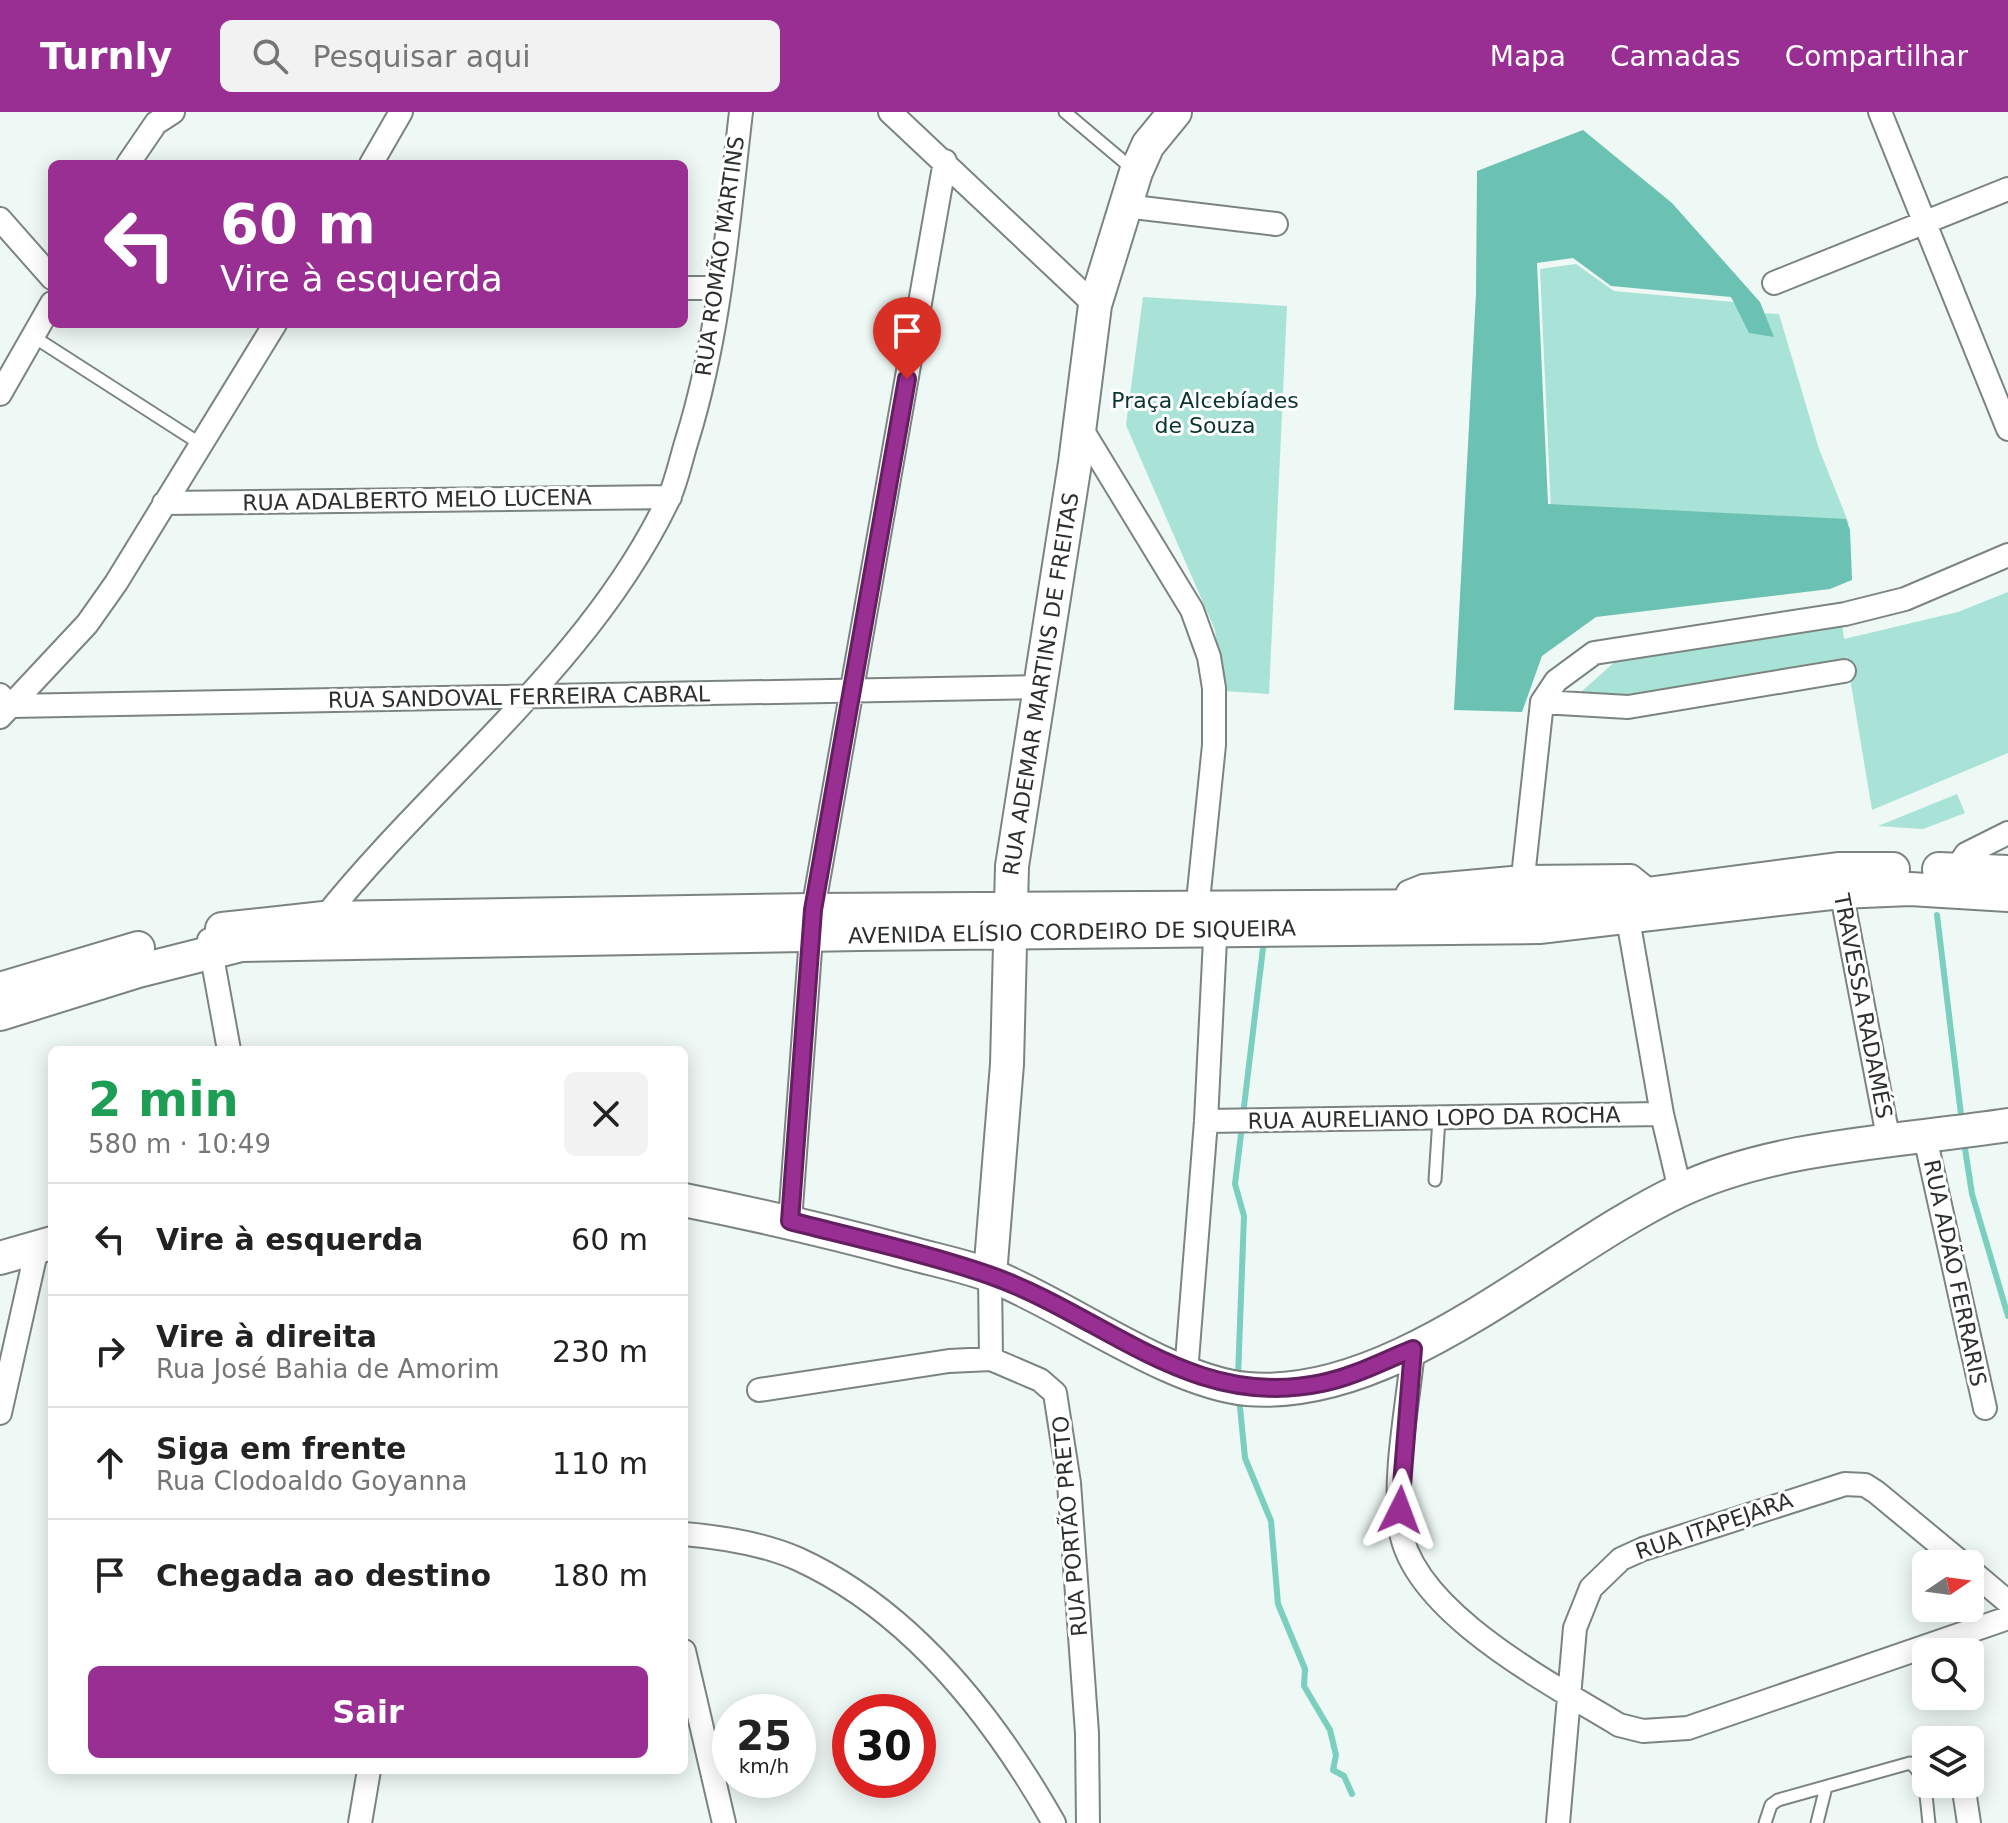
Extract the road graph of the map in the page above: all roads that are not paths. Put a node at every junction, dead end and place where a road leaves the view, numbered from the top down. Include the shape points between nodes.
1 (173, 112) edge
2 (401, 112) edge
3 (741, 112) edge
4 (890, 112) edge
5 (1065, 112) edge
6 (1175, 112) edge
7 (1880, 112) edge
8 (131, 160) edge
9 (373, 160) edge
10 (945, 161) junction
11 (1136, 172) junction
12 (2008, 189) edge
13 (1125, 206) junction
14 (0, 219) edge
15 (1926, 222) junction
16 (1276, 224) dead end
17 (48, 273) edge
18 (1774, 283) dead end
19 (688, 288) edge
20 (720, 288) junction
21 (1095, 305) junction
22 (48, 311) edge
23 (272, 328) edge
24 (34, 337) junction
25 (0, 394) edge
26 (2008, 429) edge
27 (199, 443) junction
28 (1091, 466) junction
29 (670, 497) junction
30 (164, 503) junction
31 (2008, 555) edge
32 (1844, 671) dead end
33 (1041, 687) junction
34 (852, 691) junction
35 (527, 697) junction
36 (1542, 702) junction
37 (4, 706) edge
38 (2008, 833) edge
39 (2008, 872) edge
40 (1523, 877) junction
41 (1950, 880) junction
42 (1839, 881) junction
43 (2008, 895) edge
44 (1635, 903) junction
45 (1402, 906) junction
46 (1206, 919) junction
47 (1008, 920) junction
48 (812, 922) junction
49 (324, 930) junction
50 (210, 941) junction
51 (0, 989) edge
52 (0, 1014) edge
53 (228, 1046) edge
54 (1662, 1114) junction
55 (1439, 1118) junction
56 (1214, 1121) junction
57 (1995, 1127) edge
58 (1936, 1136) junction
59 (1889, 1142) junction
60 (1435, 1180) dead end
61 (1680, 1190) junction
62 (688, 1201) edge
63 (790, 1221) junction
64 (44, 1245) edge
65 (0, 1258) edge
66 (990, 1275) junction
67 (1413, 1349) junction
68 (991, 1359) junction
69 (1195, 1376) junction
70 (759, 1390) dead end
71 (1985, 1408) dead end
72 (0, 1413) edge
73 (688, 1535) edge
74 (1946, 1550) edge
75 (1984, 1582) edge
76 (2008, 1602) edge
77 (2008, 1618) edge
78 (688, 1668) edge
79 (1569, 1695) junction
80 (368, 1774) edge
81 (1826, 1787) junction
82 (1965, 1798) edge
83 (1083, 1818) edge
84 (360, 1823) edge
85 (724, 1823) edge
86 (1054, 1823) edge
87 (1558, 1823) edge
88 (1765, 1823) edge
89 (1817, 1823) edge
90 (1929, 1823) edge
91 (1969, 1823) edge

1 - 8 street via 156,123
2 - 9 street
3 - 20 street, RUA ROMÃO MARTINS
4 - 10 street
5 - 11 lane
6 - 11 main road, RUA ADEMAR MARTINS DE FREITAS via 1148,145
7 - 15 street
10 - 21 street
10 - 34 street
11 - 13 main road, RUA ADEMAR MARTINS DE FREITAS
12 - 15 street
13 - 16 street
13 - 21 main road, RUA ADEMAR MARTINS DE FREITAS
14 - 17 street
15 - 18 street
15 - 26 street
19 - 20 street
20 - 29 street, RUA ROMÃO MARTINS via 698,406
21 - 28 main road, RUA ADEMAR MARTINS DE FREITAS via 1081,428
22 - 24 street
23 - 27 street
24 - 25 street
24 - 27 lane
27 - 30 street
28 - 33 main road, RUA ADEMAR MARTINS DE FREITAS via 1054,581
28 - 46 street via 1192,610 1209,657 1214,745
29 - 30 street, RUA ADALBERTO MELO LUCENA
29 - 35 street, RUA ROMÃO MARTINS via 622,577
30 - 37 street via 87,624
31 - 36 street via 1905,599 1845,614 1594,653 1556,681
32 - 36 street via 1628,707
33 - 34 street, RUA SANDOVAL FERREIRA CABRAL
33 - 47 main road, RUA ADEMAR MARTINS DE FREITAS
34 - 35 street, RUA SANDOVAL FERREIRA CABRAL
34 - 48 street
35 - 37 street, RUA SANDOVAL FERREIRA CABRAL
35 - 49 street, RUA ROMÃO MARTINS via 366,868
36 - 40 street
38 - 41 street via 1966,854
39 - 41 main road, AVENIDA ELÍSIO CORDEIRO DE SIQUEIRA
40 - 44 street via 1631,876
40 - 45 street via 1423,886 1408,892
41 - 42 main road, AVENIDA ELÍSIO CORDEIRO DE SIQUEIRA
41 - 43 main road, AVENIDA ELÍSIO CORDEIRO DE SIQUEIRA
42 - 44 main road, AVENIDA ELÍSIO CORDEIRO DE SIQUEIRA
42 - 59 street, TRAVESSA RADAMÉS
44 - 45 main road, AVENIDA ELÍSIO CORDEIRO DE SIQUEIRA
44 - 46 main road, AVENIDA ELÍSIO CORDEIRO DE SIQUEIRA via 1539,927
44 - 54 street
45 - 46 main road, AVENIDA ELÍSIO CORDEIRO DE SIQUEIRA
46 - 47 main road, AVENIDA ELÍSIO CORDEIRO DE SIQUEIRA
46 - 56 street
47 - 48 main road, AVENIDA ELÍSIO CORDEIRO DE SIQUEIRA
47 - 66 main road, RUA ADEMAR MARTINS DE FREITAS via 1007,1064
48 - 49 main road, AVENIDA ELÍSIO CORDEIRO DE SIQUEIRA
48 - 63 street
49 - 50 main road, AVENIDA ELÍSIO CORDEIRO DE SIQUEIRA
50 - 51 main road, AVENIDA ELÍSIO CORDEIRO DE SIQUEIRA
50 - 52 main road, AVENIDA ELÍSIO CORDEIRO DE SIQUEIRA
50 - 53 street
54 - 55 street, RUA AURELIANO LOPO DA ROCHA
54 - 61 street
55 - 56 street, RUA AURELIANO LOPO DA ROCHA
55 - 60 lane
56 - 69 street
57 - 58 main road
58 - 59 main road
58 - 71 street, RUA ADÃO FERRARIS
59 - 61 main road via 1740,1167
61 - 67 main road
62 - 63 main road
63 - 66 main road
64 - 65 main road
64 - 72 street
66 - 68 street
66 - 69 main road
67 - 69 main road via 1323,1383 1263,1389
67 - 79 street via 1400,1493 1400,1528 1407,1551 1422,1580 1459,1621
68 - 70 street, RUA PORTÃO PRETO
68 - 83 street, RUA PORTÃO PRETO via 1040,1380 1058,1399 1087,1733
73 - 86 street via 795,1558 843,1582 892,1619 1004,1738
74 - 79 street, RUA ITAPEJARA via 1865,1485 1822,1489 1709,1525 1621,1559 1591,1588 1575,1628
75 - 76 street
77 - 79 street via 1688,1728 1643,1731 1619,1725
78 - 85 street
79 - 87 street, RUA ITAPEJARA
80 - 84 street
81 - 88 lane via 1778,1800
81 - 89 lane
81 - 90 lane via 1910,1763 1923,1781
82 - 91 street

